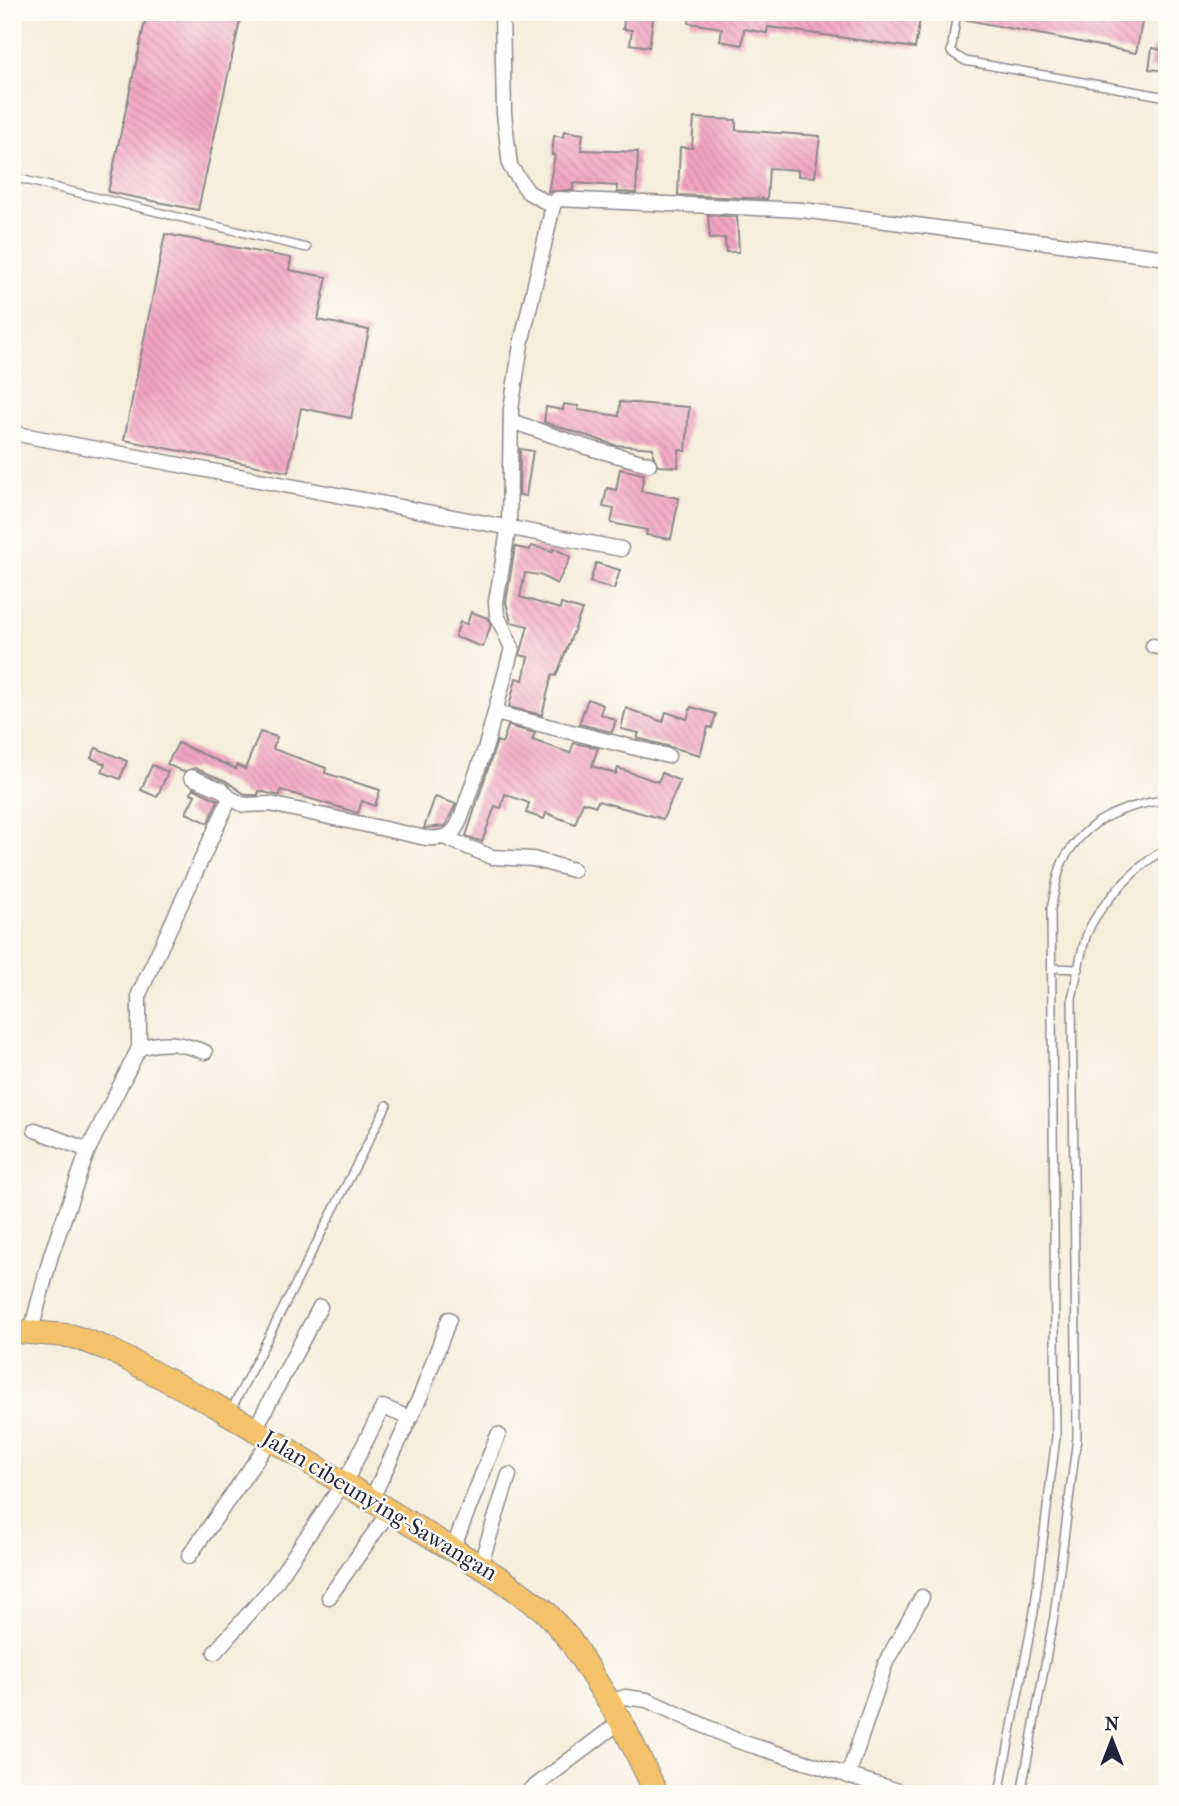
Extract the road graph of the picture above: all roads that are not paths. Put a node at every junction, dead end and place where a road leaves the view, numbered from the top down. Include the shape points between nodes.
1 (502, 12) edge
2 (957, 12) edge
3 (1167, 97) edge
4 (12, 177) edge
5 (553, 206) junction
6 (307, 248) dead end
7 (1167, 258) edge
8 (511, 421) junction
9 (12, 433) edge
10 (649, 464) dead end
11 (509, 526) junction
12 (621, 549) dead end
13 (495, 713) junction
14 (668, 756) dead end
15 (191, 777) dead end
16 (230, 798) junction
17 (1167, 799) edge
18 (446, 838) junction
19 (1167, 848) edge
20 (573, 870) dead end
21 (1052, 968) junction
22 (1079, 969) junction
23 (139, 1048) junction
24 (205, 1052) dead end
25 (387, 1105) dead end
26 (35, 1130) dead end
27 (88, 1150) junction
28 (320, 1307) dead end
29 (449, 1319) dead end
30 (21, 1331) edge
31 (229, 1413) junction
32 (409, 1418) junction
33 (263, 1434) junction
34 (498, 1435) dead end
35 (509, 1475) dead end
36 (344, 1482) junction
37 (381, 1504) junction
38 (453, 1548) junction
39 (189, 1556) dead end
40 (480, 1566) junction
41 (329, 1597) dead end
42 (922, 1597) dead end
43 (215, 1652) dead end
44 (615, 1712) junction
45 (1167, 1736) edge
46 (848, 1776) junction
47 (525, 1794) edge
48 (657, 1794) edge
49 (908, 1794) edge
50 (999, 1794) edge
51 (1021, 1794) edge
52 (1165, 1794) edge

1 - 5 street via 510,166 528,192
2 - 3 lane via 951,52 965,61
4 - 6 lane
5 - 7 street via 557,199 567,198 802,209
5 - 8 street via 521,344
8 - 10 street
8 - 11 street
9 - 11 street
11 - 12 street
11 - 13 street via 496,602 512,648
13 - 14 street
13 - 18 street via 460,820
15 - 16 street
16 - 18 street via 244,805 270,804 426,838
16 - 23 street via 139,995
17 - 21 lane via 1125,807 1087,830 1062,863 1051,909
18 - 20 street via 492,857 533,859
19 - 22 lane via 1113,894 1088,932
21 - 22 lane
21 - 50 lane via 1056,1437 1034,1612
22 - 51 lane via 1072,998 1077,1438 1054,1616
23 - 24 street via 168,1042
23 - 27 street
25 - 31 lane
26 - 27 street
27 - 30 street
28 - 33 street
29 - 32 street
30 - 31 main road, Jalan cibeunying-Sawangan via 72,1336 108,1349
31 - 33 main road, Jalan cibeunying-Sawangan
32 - 36 street via 383,1407
32 - 37 street
33 - 36 main road, Jalan cibeunying-Sawangan
33 - 39 street
34 - 38 street
35 - 40 street
36 - 37 main road, Jalan cibeunying-Sawangan
36 - 43 street via 274,1585
37 - 38 main road, Jalan cibeunying-Sawangan
37 - 41 street
38 - 40 main road, Jalan cibeunying-Sawangan
40 - 44 main road, Jalan cibeunying-Sawangan via 558,1624
42 - 46 street via 887,1662
44 - 46 street via 625,1697 647,1700 738,1741
44 - 47 street
44 - 48 main road, Jalan cibeunying-Sawangan
45 - 52 lane
46 - 49 street

